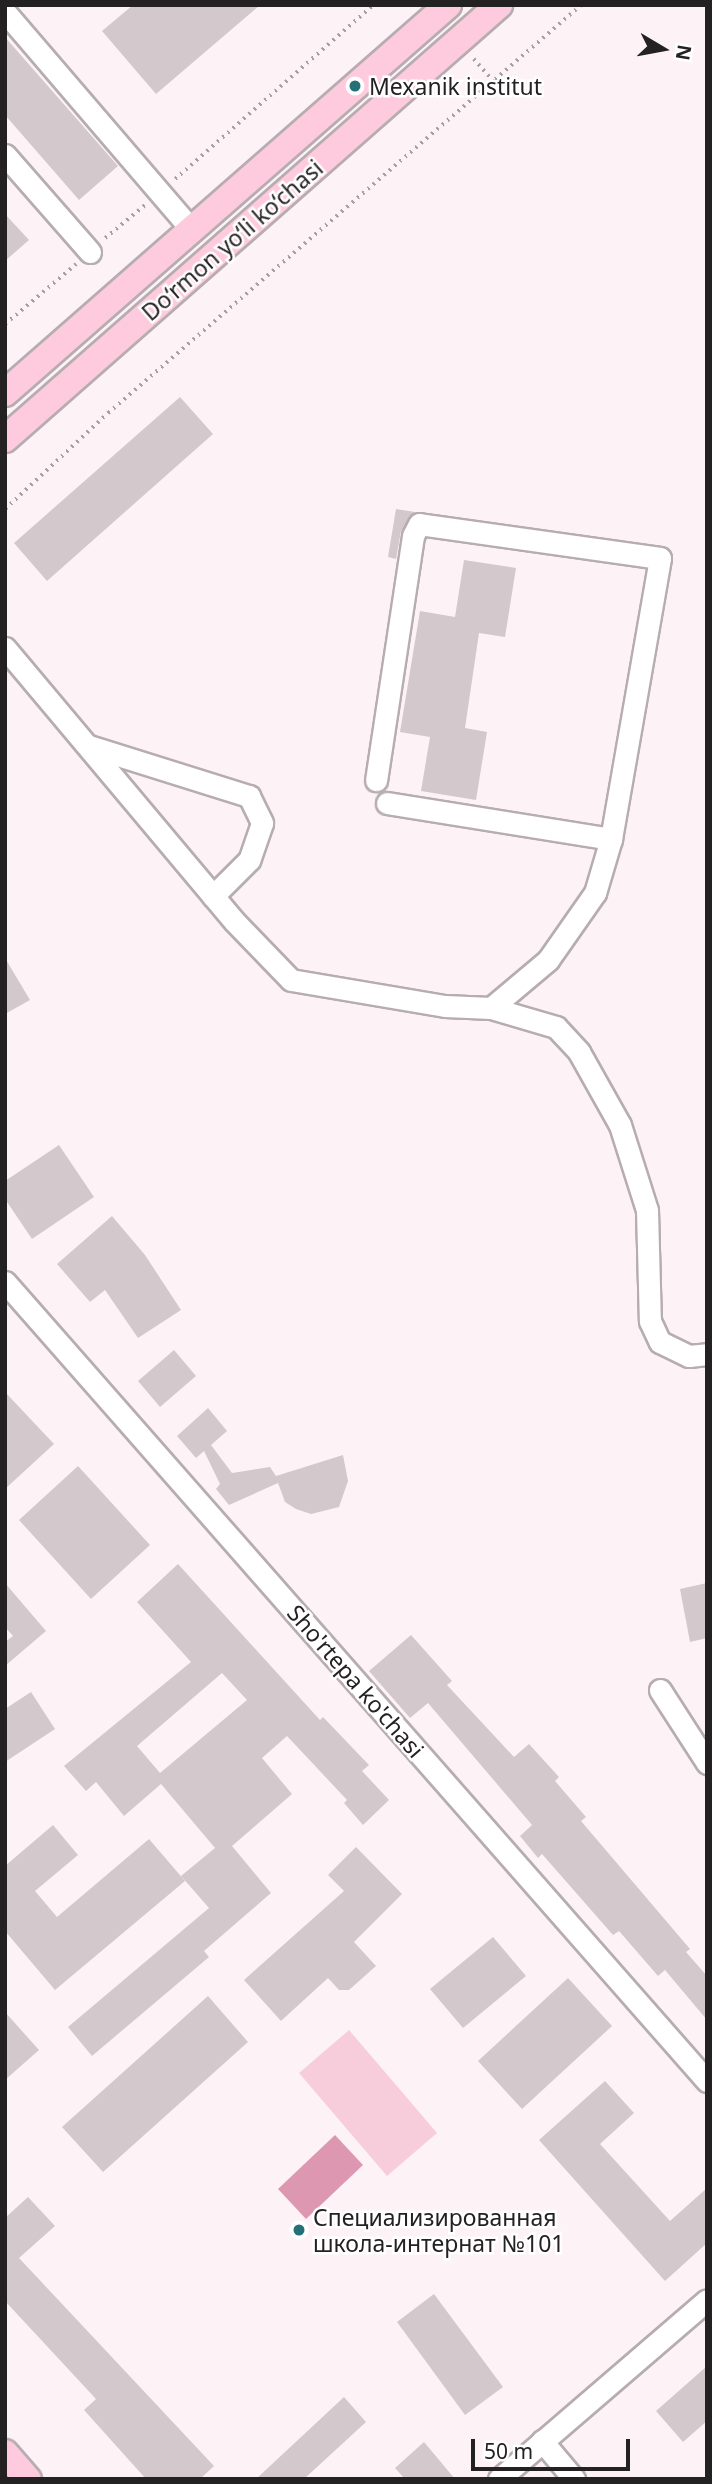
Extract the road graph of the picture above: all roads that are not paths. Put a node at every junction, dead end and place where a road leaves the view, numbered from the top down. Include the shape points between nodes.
1 (448, 5) edge
2 (499, 5) edge
3 (5, 12) edge
4 (5, 156) edge
5 (191, 229) junction
6 (90, 252) road end
7 (5, 393) edge
8 (5, 439) edge
9 (5, 649) edge
10 (89, 746) junction
11 (376, 780) dead end
12 (387, 803) dead end
13 (611, 839) junction
14 (213, 896) junction
15 (491, 1008) junction
16 (5, 1282) edge
17 (707, 1354) edge
18 (660, 1690) dead end
19 (707, 1763) edge
20 (707, 2081) edge
21 (707, 2300) edge
22 (542, 2441) junction
23 (5, 2453) edge
24 (28, 2479) edge
25 (499, 2479) edge
26 (574, 2479) edge

1 - 5 main road, Do‘rmon yo‘li ko‘chasi
2 - 8 main road, Do‘rmon yo‘li ko‘chasi
3 - 5 street
4 - 6 street
5 - 7 main road, Do‘rmon yo‘li ko‘chasi
9 - 10 street
10 - 14 street
10 - 14 street via 249,796 262,823 249,860
11 - 13 street via 413,536 419,524 656,555 657,577
12 - 13 street
13 - 15 street via 595,892 548,960
14 - 15 street via 292,980 445,1006
15 - 17 street via 556,1027 579,1052 620,1125 647,1210 650,1321 660,1342 689,1356
16 - 20 street, Sho'rtepa ko'chasi
18 - 19 street
21 - 22 street
22 - 25 street
22 - 26 street
23 - 24 main road

